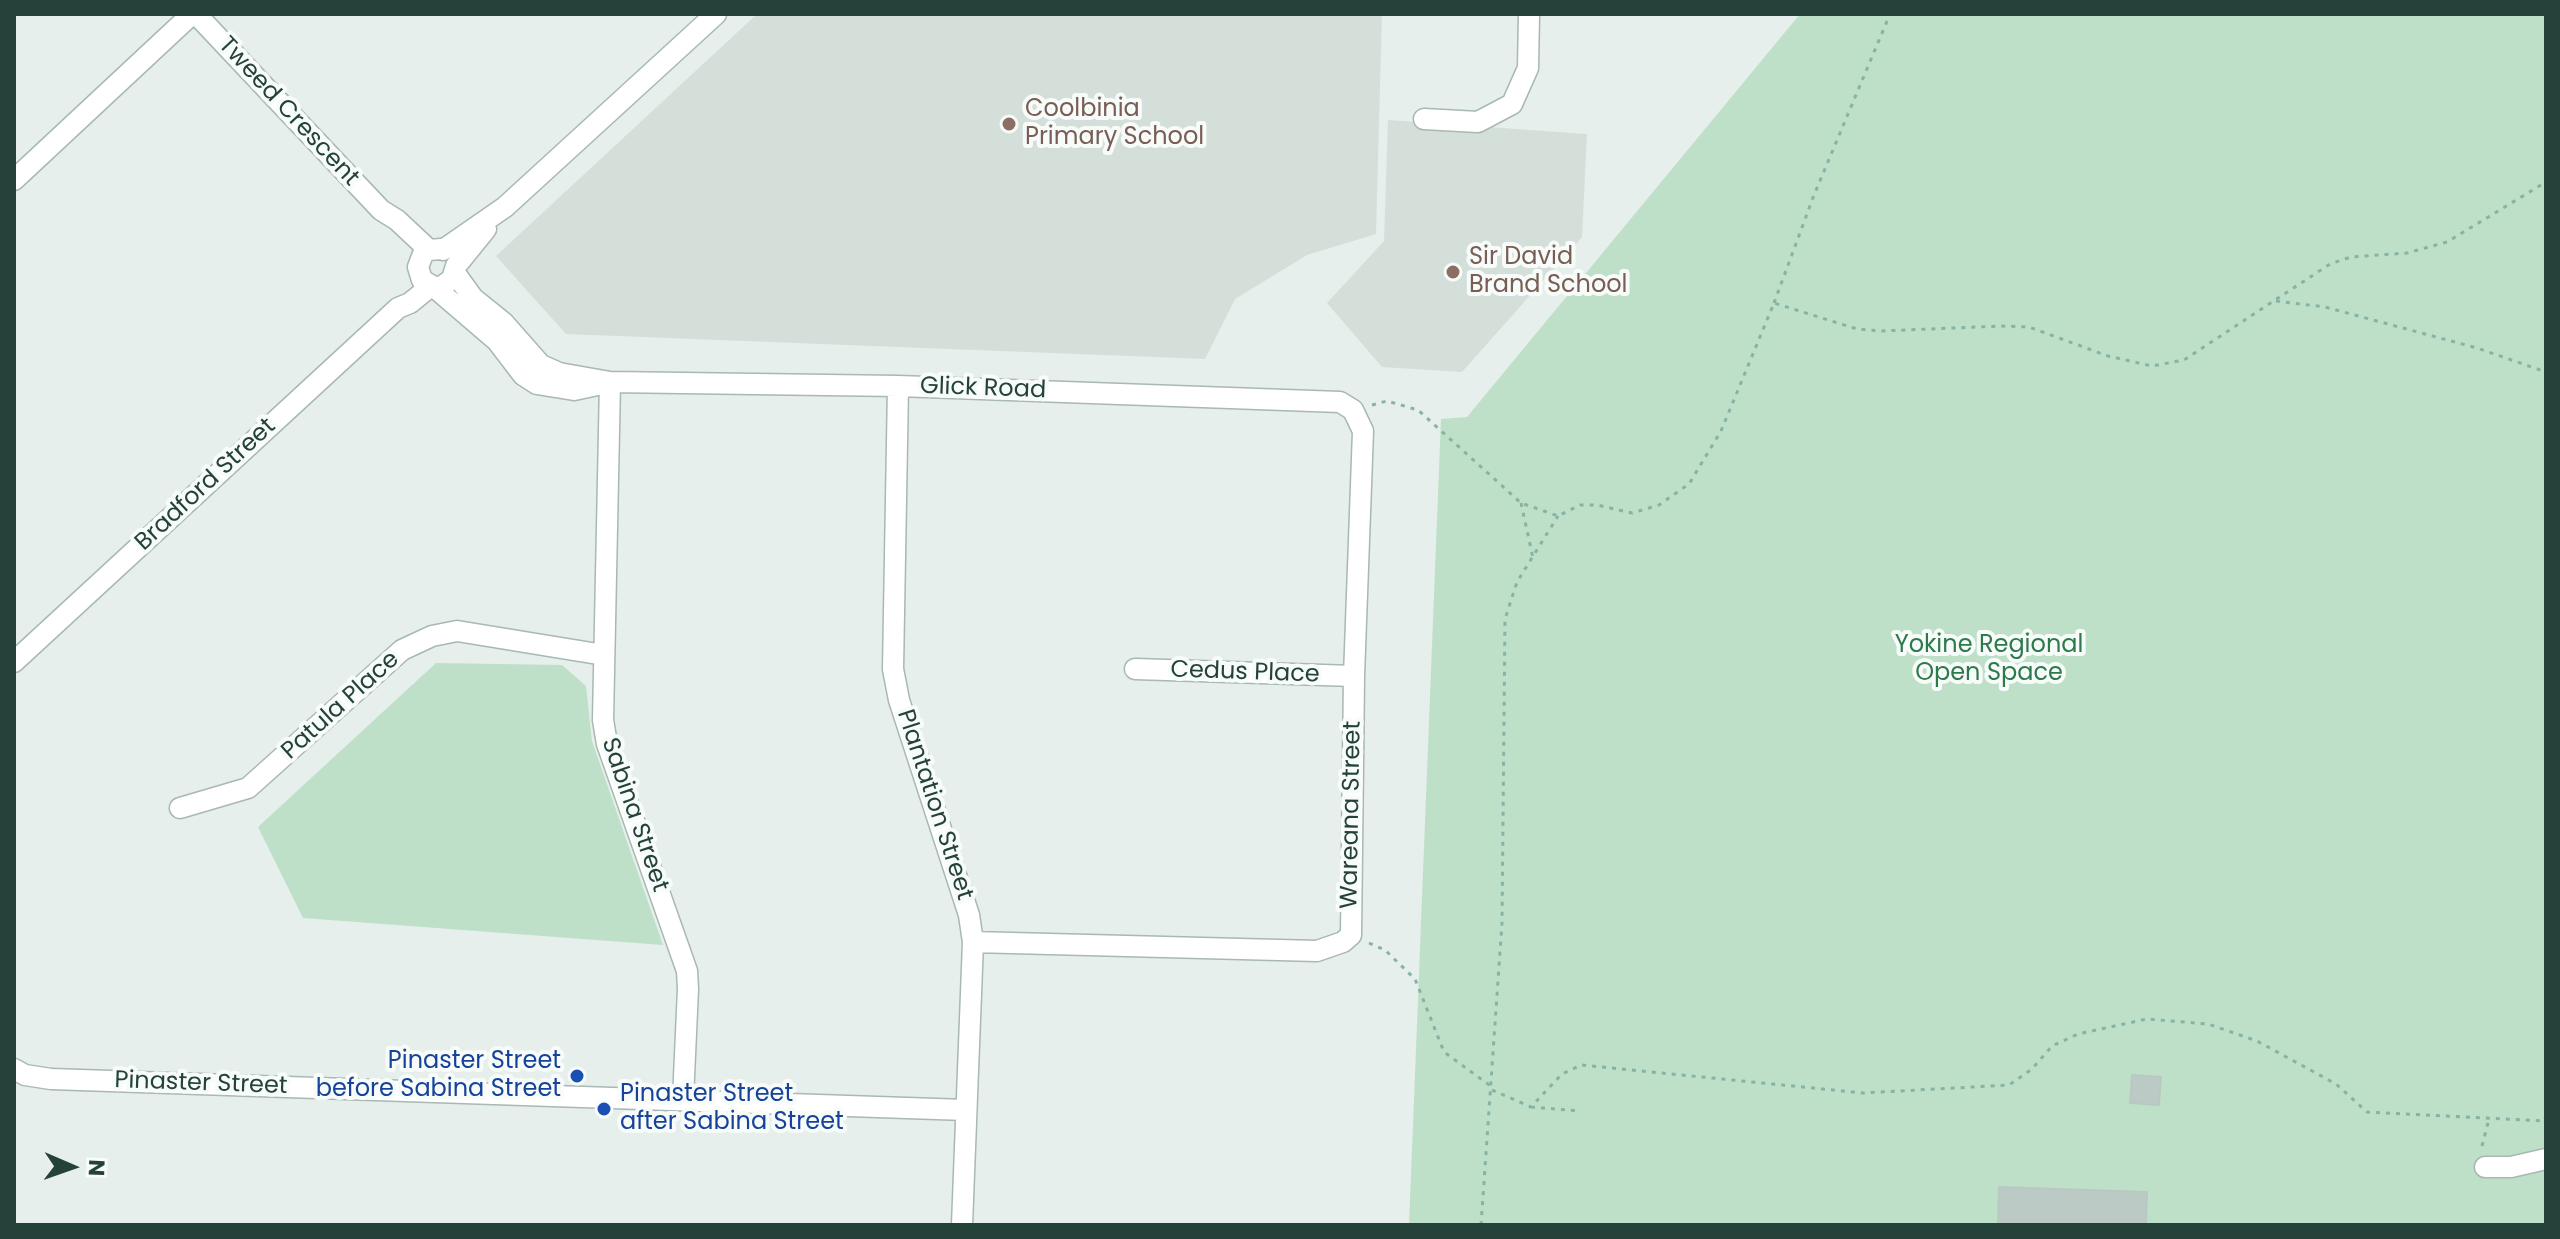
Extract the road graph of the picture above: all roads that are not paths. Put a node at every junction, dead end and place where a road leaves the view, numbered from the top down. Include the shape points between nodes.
1 (194, 14) edge
2 (716, 14) edge
3 (1529, 14) edge
4 (1424, 119) dead end
5 (14, 180) edge
6 (436, 268) junction
7 (610, 382) junction
8 (898, 386) junction
9 (1353, 410) joint
10 (604, 655) junction
11 (14, 662) edge
12 (1135, 669) dead end
13 (1354, 676) junction
14 (180, 808) dead end
15 (973, 942) junction
16 (14, 1069) edge
17 (683, 1099) junction
18 (966, 1110) junction
19 (2484, 1156) road end
20 (2546, 1159) edge
21 (962, 1225) edge

1 - 5 street
1 - 6 street, Tweed Crescent via 381,210 397,220
2 - 6 street, Bradford Street
3 - 4 street via 1528,68 1512,104 1478,122
6 - 7 street, Glick Road via 523,375 537,384 574,390
6 - 11 street, Bradford Street via 410,303 398,308
7 - 8 street, Glick Road
7 - 10 street, Sabina Street
8 - 9 street, Glick Road via 1340,402
8 - 15 street, Plantation Street via 893,669
9 - 13 street, Wareana Street via 1363,431
10 - 14 street, Patula Place via 457,631 432,636 402,650 248,788
10 - 17 street, Sabina Street via 607,744 687,971
12 - 13 street, Cedus Place
13 - 15 street, Wareana Street via 1351,935 1343,942 1317,951
15 - 18 street, Plantation Street
16 - 17 street, Pinaster Street via 51,1079
17 - 18 street, Pinaster Street
18 - 21 street, Plantation Street
19 - 20 street via 2511,1167

